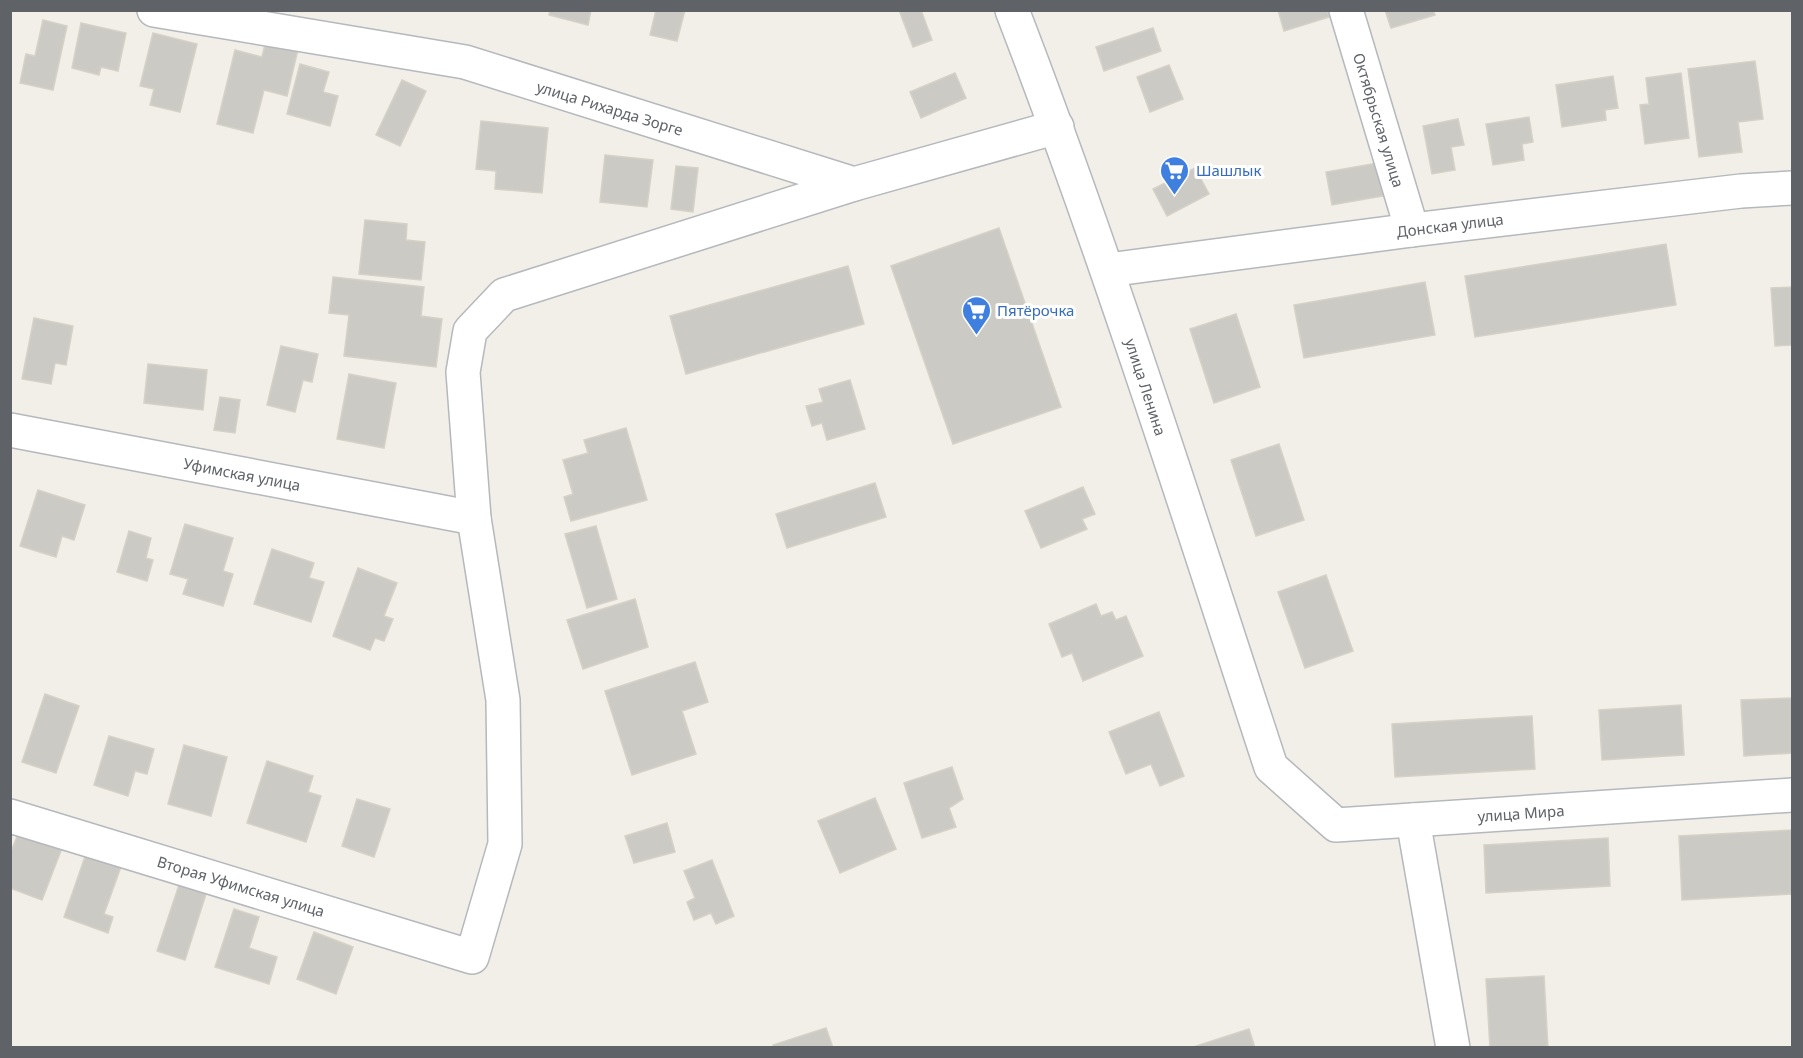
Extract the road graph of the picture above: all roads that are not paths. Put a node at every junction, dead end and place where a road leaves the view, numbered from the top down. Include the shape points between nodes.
1 (154, 10) edge
2 (1012, 10) edge
3 (1346, 10) edge
4 (1057, 127) junction
5 (854, 184) junction
6 (1792, 188) edge
7 (1412, 230) junction
8 (1108, 270) junction
9 (10, 430) edge
10 (474, 518) junction
11 (1271, 767) joint
12 (1792, 795) edge
13 (10, 816) edge
14 (1413, 820) junction
15 (1453, 1047) edge

1 - 5 street, улица Рихарда Зорге via 465,62
2 - 4 street, улица Ленина
3 - 7 street, Октябрьская улица
4 - 5 street
4 - 8 street, улица Ленина
5 - 10 street via 504,295 470,331 463,372
6 - 7 street, Донская улица
7 - 8 street, Донская улица
8 - 11 street, улица Ленина
9 - 10 street, Уфимская улица
10 - 13 street, Вторая Уфимская улица via 503,700 505,844 472,957
11 - 14 street, улица Мира via 1336,825
12 - 14 street, улица Мира
14 - 15 street

